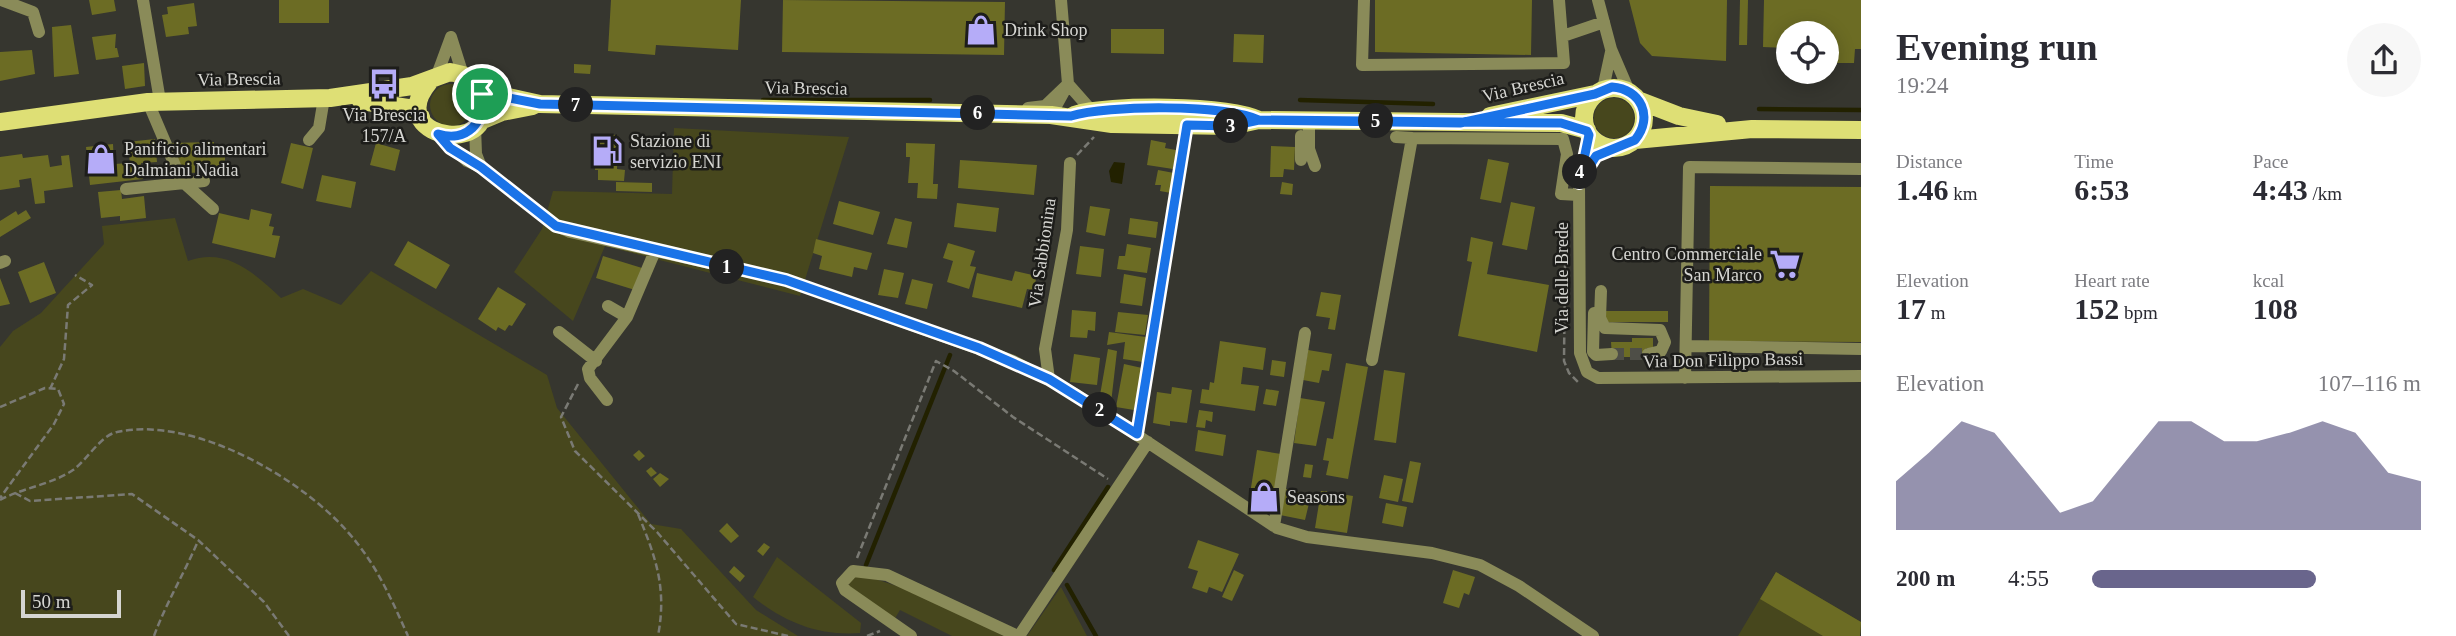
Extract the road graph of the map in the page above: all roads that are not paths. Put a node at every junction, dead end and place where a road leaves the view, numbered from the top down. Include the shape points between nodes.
1 (1, 0) edge
2 (143, 0) edge
3 (1061, 0) edge
4 (1364, 0) edge
5 (1559, 0) edge
6 (1598, 0) edge
7 (1604, 22) junction
8 (40, 32) dead end
9 (1563, 36) junction
10 (1611, 49) junction
11 (433, 78) junction
12 (470, 80) junction
13 (1068, 84) junction
14 (1599, 92) junction
15 (1634, 96) junction
16 (327, 98) junction
17 (154, 101) junction
18 (540, 104) junction
19 (1091, 110) junction
20 (908, 111) junction
21 (1051, 115) junction
22 (1071, 116) junction
23 (421, 117) junction
24 (1259, 120) junction
25 (1305, 120) junction
26 (0, 122) edge
27 (1460, 123) junction
28 (476, 125) junction
29 (1187, 125) junction
30 (1752, 128) junction
31 (1861, 130) edge
32 (1588, 133) junction
33 (438, 134) junction
34 (1396, 137) dead end
35 (1412, 138) junction
36 (309, 140) dead end
37 (1635, 140) junction
38 (1613, 148) junction
39 (1301, 160) dead end
40 (1070, 163) road end
41 (1315, 166) dead end
42 (481, 167) junction
43 (1861, 169) edge
44 (204, 181) dead end
45 (182, 182) junction
46 (126, 189) dead end
47 (1579, 189) junction
48 (213, 209) dead end
49 (655, 251) junction
50 (608, 306) dead end
51 (627, 317) junction
52 (559, 332) dead end
53 (1305, 333) dead end
54 (1686, 346) junction
55 (1045, 349) junction
56 (1861, 349) edge
57 (1648, 354) dead end
58 (1612, 355) tunnel mouth
59 (1372, 360) dead end
60 (592, 365) junction
61 (1026, 367) junction
62 (1587, 372) joint
63 (1861, 376) edge
64 (1685, 378) junction
65 (1049, 379) junction
66 (607, 400) dead end
67 (1143, 438) junction
68 (1274, 526) junction
69 (911, 636) edge
70 (1018, 636) edge
71 (1593, 636) edge

1 - 8 street via 33,12
2 - 17 street
3 - 13 street
4 - 9 street via 1362,65 1564,63
5 - 9 street
6 - 7 street
7 - 9 street
7 - 10 street
10 - 14 street
10 - 15 street
11 - 12 main road, Via Brescia via 450,72
11 - 12 street via 451,37
11 - 16 main road, Via Brescia
11 - 23 main road via 419,98
12 - 18 main road, Via Brescia via 499,96
12 - 28 main road via 484,104
13 - 19 street
13 - 20 street via 1037,108
13 - 21 street
14 - 15 main road, Via Brescia via 1621,88
14 - 27 main road, Via Brescia
14 - 32 main road, Via Brescia via 1586,107
15 - 30 main road, Via Brescia via 1700,121
15 - 37 main road via 1645,121
16 - 17 main road, Via Brescia
16 - 23 main road, Via Brescia via 385,103 408,108
16 - 36 street via 319,128
17 - 26 main road, Via Brescia
17 - 45 street
18 - 20 main road, Via Brescia
18 - 28 main road, Via Brescia
19 - 22 main road, Via Brescia
19 - 24 main road, Via Brescia via 1234,111
20 - 21 main road, Via Brescia
21 - 22 main road, Via Brescia
22 - 29 main road, Via Brescia via 1112,124
23 - 33 main road, Via Brescia
24 - 25 main road, Via Brescia
24 - 29 main road, Via Brescia via 1231,126
25 - 27 main road, Via Brescia
25 - 39 street
25 - 41 street
27 - 32 main road, Via Brescia via 1561,123
28 - 33 main road, Via Brescia via 457,136
28 - 42 street via 475,147
29 - 67 street
30 - 31 main road, Via Brescia
30 - 37 main road, Via Brescia
32 - 38 main road, Via Brescia via 1599,144
32 - 47 street, Via delle Brede
33 - 42 street via 467,161
34 - 35 street
35 - 47 street via 1563,139 1567,154 1561,194
35 - 59 street
37 - 38 main road, Via Brescia
38 - 47 street via 1596,156
40 - 55 street, Via Sabbionina via 1067,230
42 - 49 street via 556,226
43 - 54 street via 1689,167
44 - 45 street
45 - 46 street
45 - 48 street
47 - 62 street, Via delle Brede via 1580,353
49 - 51 street
49 - 61 street via 786,280
50 - 51 street
51 - 60 street
52 - 60 street
53 - 68 street
54 - 56 street
54 - 64 street
55 - 61 street
55 - 65 street, Via Sabbionina
57 - 58 street via 1661,351 1665,342 1660,330 1605,328 1600,318 1601,291 1594,300 1592,352
60 - 66 street via 590,378
61 - 65 street
62 - 64 street, Via Don Filippo Bassi via 1598,378
63 - 64 street, Via Don Filippo Bassi
65 - 67 street via 1091,410
67 - 68 street via 1201,482
67 - 70 street via 1119,486
68 - 71 street via 1307,537 1383,545 1480,565
69 - 70 street via 845,590 842,583 852,571 887,575

